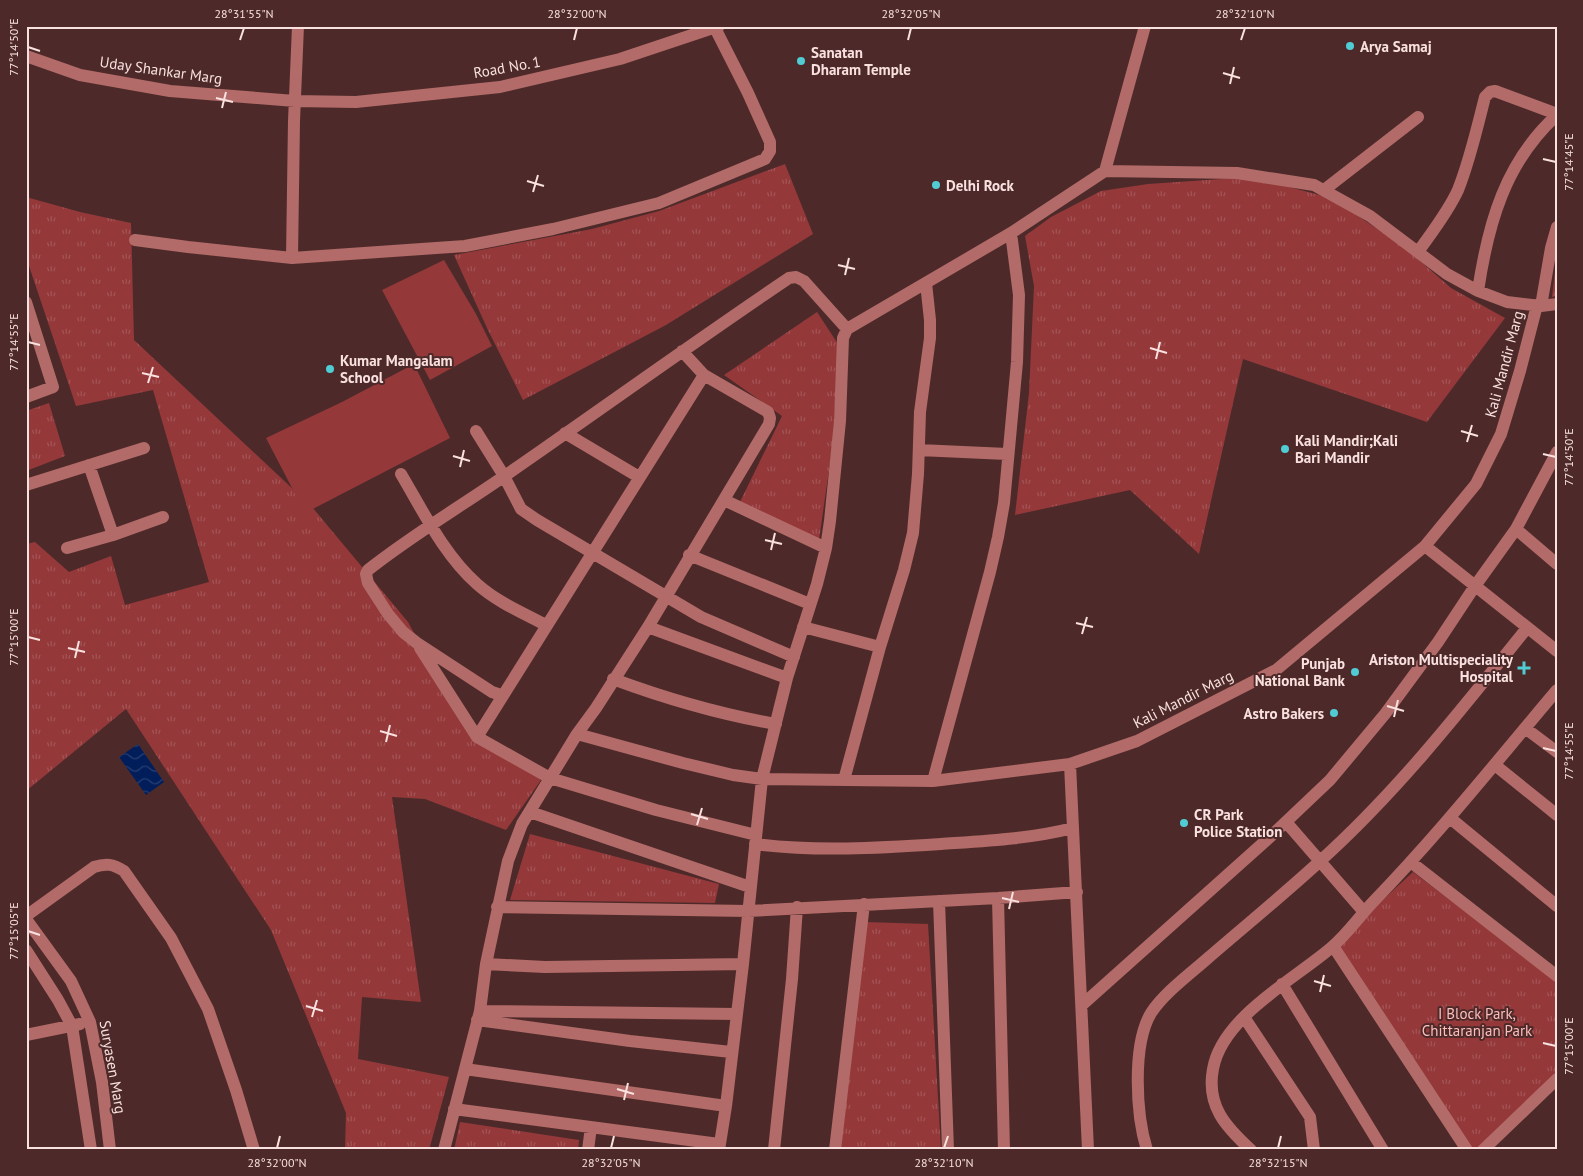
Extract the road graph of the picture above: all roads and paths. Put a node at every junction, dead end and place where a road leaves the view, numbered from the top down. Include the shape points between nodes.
1 (298, 26) edge
2 (1145, 26) edge
3 (717, 27) edge
4 (26, 56) edge
5 (295, 101) junction
6 (1557, 114) edge
7 (1418, 116) dead end
8 (1105, 172) junction
9 (1324, 190) junction
10 (1557, 227) edge
11 (1011, 233) junction
12 (135, 240) dead end
13 (1418, 252) junction
14 (292, 258) junction
15 (926, 284) junction
16 (1478, 291) junction
17 (26, 302) edge
18 (1557, 304) edge
19 (1539, 306) junction
20 (847, 329) junction
21 (682, 350) junction
22 (704, 374) junction
23 (26, 397) edge
24 (476, 431) dead end
25 (566, 433) junction
26 (144, 448) dead end
27 (919, 450) junction
28 (1557, 452) edge
29 (1007, 454) junction
30 (89, 465) junction
31 (401, 474) dead end
32 (504, 476) junction
33 (639, 477) junction
34 (26, 485) edge
35 (724, 500) junction
36 (163, 517) dead end
37 (431, 524) junction
38 (1516, 529) junction
39 (113, 534) junction
40 (1426, 546) junction
41 (67, 548) dead end
42 (826, 548) junction
43 (592, 551) junction
44 (689, 556) junction
45 (1557, 564) edge
46 (1475, 586) junction
47 (666, 596) junction
48 (810, 604) junction
49 (546, 626) junction
50 (648, 627) junction
51 (803, 627) junction
52 (1527, 628) junction
53 (417, 644) junction
54 (880, 647) junction
55 (1557, 651) edge
56 (794, 657) junction
57 (613, 678) junction
58 (787, 678) junction
59 (1557, 690) edge
60 (504, 694) junction
61 (776, 724) junction
62 (1525, 728) junction
63 (576, 734) junction
64 (478, 737) junction
65 (1557, 752) edge
66 (1070, 764) junction
67 (1495, 765) junction
68 (550, 778) junction
69 (762, 779) junction
70 (844, 780) junction
71 (933, 781) junction
72 (530, 812) junction
73 (1557, 815) edge
74 (1450, 818) junction
75 (1286, 822) junction
76 (1073, 828) junction
77 (755, 840) junction
78 (1320, 861) junction
79 (1412, 863) junction
80 (750, 887) junction
81 (1077, 892) junction
82 (998, 898) junction
83 (939, 901) junction
84 (864, 904) junction
85 (1557, 906) edge
86 (497, 907) junction
87 (797, 907) junction
88 (748, 911) junction
89 (1364, 912) junction
90 (26, 918) edge
91 (1333, 946) junction
92 (26, 950) edge
93 (486, 964) junction
94 (743, 964) junction
95 (1557, 976) edge
96 (1282, 984) junction
97 (1082, 1005) junction
98 (736, 1014) junction
99 (478, 1015) junction
100 (1244, 1017) junction
101 (90, 1022) junction
102 (72, 1026) junction
103 (26, 1035) edge
104 (731, 1052) junction
105 (465, 1069) junction
106 (1557, 1079) edge
107 (726, 1106) junction
108 (454, 1109) junction
109 (591, 1127) junction
110 (719, 1147) edge
111 (91, 1150) edge
112 (110, 1150) edge
113 (254, 1150) edge
114 (444, 1150) edge
115 (588, 1150) edge
116 (774, 1150) edge
117 (835, 1150) edge
118 (948, 1150) edge
119 (1004, 1150) edge
120 (1088, 1150) edge
121 (1147, 1150) edge
122 (1251, 1150) edge
123 (1314, 1150) edge
124 (1383, 1150) edge
125 (1467, 1150) edge
126 (1483, 1150) edge

1 - 5 street
2 - 8 street
3 - 5 street, Road No. 1 via 620,59 500,87 356,102
3 - 14 street via 770,142 770,151 765,159 659,203 554,229 465,246
4 - 5 street, Uday Shankar Marg via 80,75 161,89
5 - 14 street
6 - 13 street via 1495,91 1490,92 1457,192
6 - 16 street via 1523,152 1497,206 1484,248
7 - 9 street
8 - 9 street via 1237,173 1314,185
8 - 11 street
9 - 13 street via 1370,216
10 - 19 street, Kali Mandir Marg
11 - 15 street
11 - 29 street via 1019,295 1017,362
12 - 14 street
13 - 16 street via 1447,274
15 - 20 street
15 - 27 street via 930,338 920,412
16 - 19 street via 1507,302
17 - 23 street via 53,388
18 - 19 street
19 - 40 street, Kali Mandir Marg via 1502,434 1476,484
20 - 21 street via 804,281 796,277 789,278
20 - 42 street via 843,338 837,458
21 - 22 street
21 - 25 street
22 - 33 street
22 - 35 street via 768,412 770,418
24 - 32 street
25 - 32 street
25 - 33 street
26 - 30 street
27 - 29 street
27 - 54 street via 913,533
28 - 38 street
29 - 71 street via 998,537
30 - 34 street
30 - 39 street
31 - 37 street
32 - 37 street
32 - 43 street via 521,508
33 - 43 street
35 - 42 street
35 - 44 street
36 - 39 street
37 - 49 street via 460,567 477,585
37 - 53 street via 366,574 368,584 388,614
38 - 45 street
38 - 46 street
39 - 41 street
40 - 46 street
40 - 66 street, Kali Mandir Marg via 1276,670 1137,742
42 - 48 street
43 - 47 street
43 - 49 street
44 - 47 street
44 - 48 street
46 - 52 street
46 - 75 street via 1385,714 1330,780
47 - 50 street
47 - 56 street via 701,617
48 - 51 street
49 - 60 street
50 - 57 street
50 - 58 street
51 - 54 street
51 - 56 street
52 - 55 street
52 - 78 street via 1433,743 1381,801
53 - 60 street via 492,692
53 - 64 street
54 - 70 street
56 - 58 street
57 - 61 street via 705,710
57 - 63 street
58 - 61 street
59 - 62 street
60 - 64 street
61 - 69 street
62 - 65 street
62 - 67 street
63 - 68 street
63 - 69 street, Kali Mandir Marg via 683,763
64 - 68 street
66 - 71 street, Kali Mandir Marg
66 - 76 street
67 - 73 street
67 - 74 street
68 - 72 street
68 - 77 street
69 - 70 street, Kali Mandir Marg
69 - 77 street
70 - 71 street, Kali Mandir Marg
72 - 80 street
72 - 86 street via 508,861
74 - 79 street
74 - 85 street
75 - 78 street
75 - 97 street
76 - 77 street via 1051,834 983,842 905,846 799,848
76 - 81 street
77 - 80 street
78 - 89 street
78 - 121 street via 1152,1012 1142,1031 1138,1054 1142,1136
79 - 89 street
79 - 95 street
80 - 88 street
81 - 82 street
81 - 97 street
82 - 83 street
82 - 119 street
83 - 84 street
83 - 118 street
84 - 87 street
84 - 117 street
86 - 88 street
86 - 93 street
87 - 88 street
87 - 116 street
88 - 94 street
89 - 91 street
90 - 101 street, Suryasen Marg via 71,981
90 - 113 street via 94,867 116,865 124,871 171,938 208,1009
91 - 96 street
91 - 125 street
92 - 102 street
93 - 94 street via 546,967
93 - 99 street
94 - 98 street
96 - 100 street
96 - 124 street
97 - 120 street
98 - 99 street
98 - 104 street
99 - 104 street via 630,1041
99 - 105 street
100 - 122 street via 1222,1045 1213,1069 1212,1092 1216,1111 1231,1132
100 - 123 street via 1310,1117
101 - 102 street
101 - 112 street, Suryasen Marg via 102,1082
102 - 103 street
102 - 111 street
104 - 107 street
105 - 107 street
105 - 108 street
106 - 126 street
107 - 110 street
108 - 109 street
108 - 114 street
109 - 110 street
109 - 115 street

